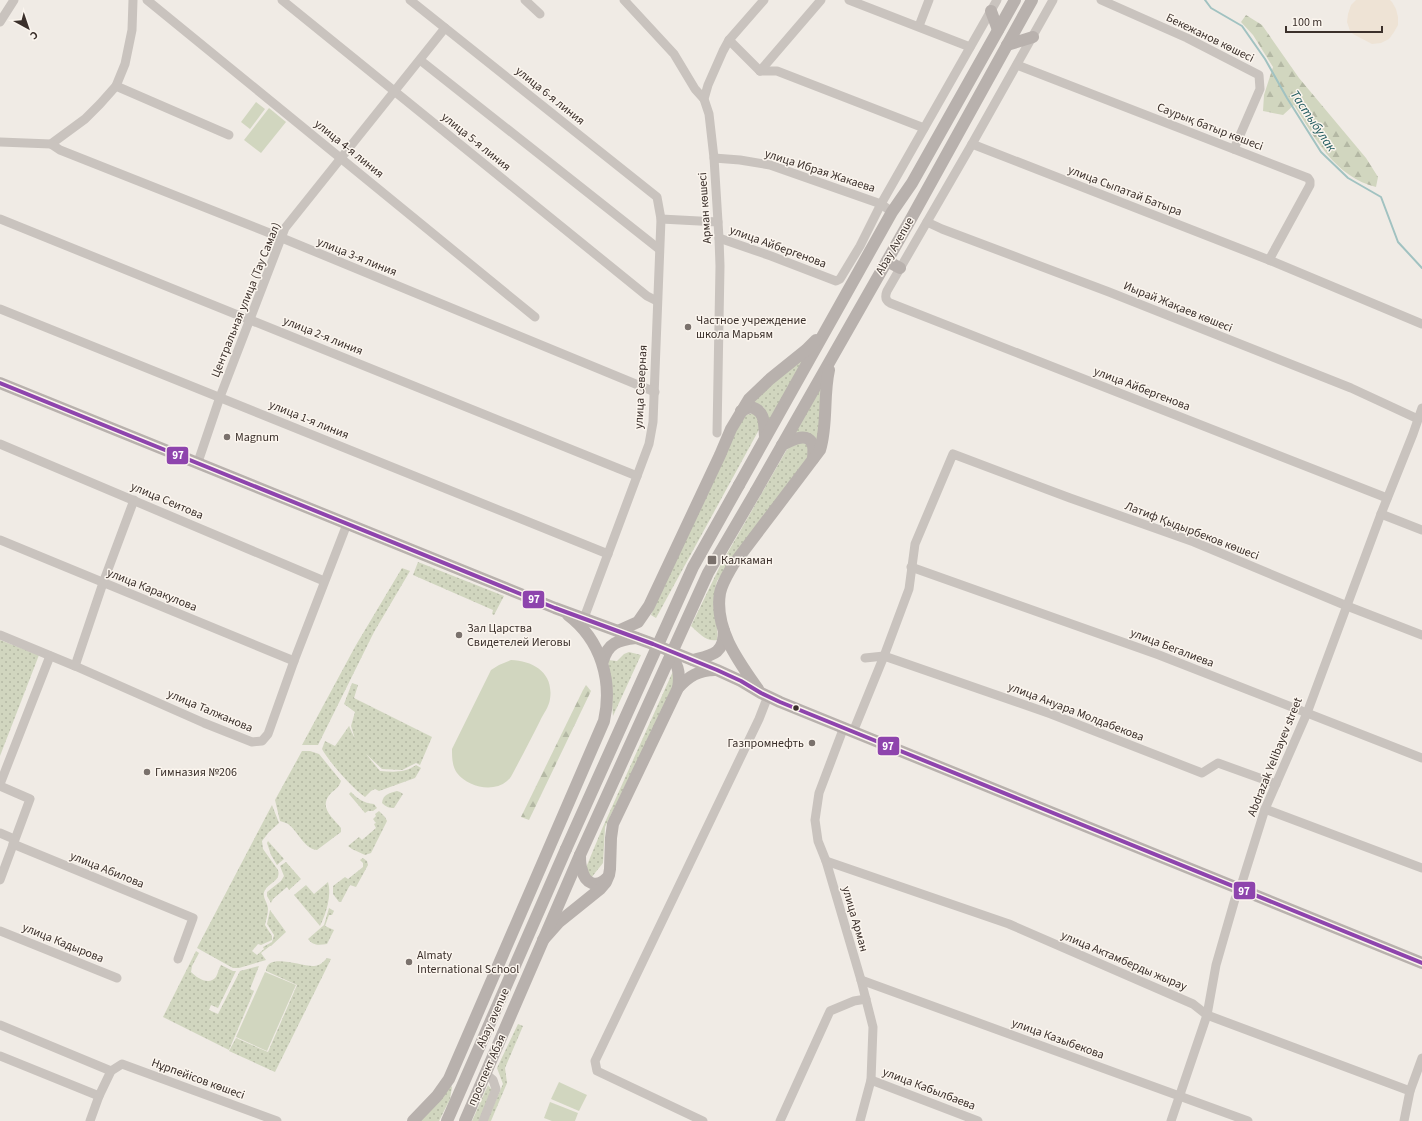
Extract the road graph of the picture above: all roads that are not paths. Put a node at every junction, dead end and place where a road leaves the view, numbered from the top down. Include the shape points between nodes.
1 (14, 0) edge
2 (133, 0) edge
3 (147, 0) edge
4 (282, 0) edge
5 (410, 0) edge
6 (525, 0) edge
7 (624, 0) edge
8 (764, 0) edge
9 (821, 0) edge
10 (849, 0) edge
11 (929, 0) edge
12 (997, 0) edge
13 (1015, 0) edge
14 (1032, 0) edge
15 (1053, 0) edge
16 (1101, 0) edge
17 (991, 11) junction
18 (540, 14) dead end
19 (0, 22) edge
20 (919, 26) junction
21 (445, 28) junction
22 (998, 30) junction
23 (1033, 37) junction
24 (729, 40) junction
25 (1007, 45) junction
26 (970, 47) junction
27 (420, 60) junction
28 (1017, 65) junction
29 (760, 71) junction
30 (116, 86) junction
31 (395, 92) junction
32 (704, 99) junction
33 (924, 128) junction
34 (230, 135) dead end
35 (0, 142) edge
36 (51, 144) junction
37 (972, 144) junction
38 (1234, 149) junction
39 (342, 158) junction
40 (714, 158) junction
41 (881, 204) junction
42 (892, 212) junction
43 (0, 219) edge
44 (661, 219) junction
45 (718, 222) junction
46 (927, 222) junction
47 (880, 232) junction
48 (282, 238) junction
49 (719, 238) junction
50 (898, 242) junction
51 (659, 249) junction
52 (865, 249) junction
53 (1269, 260) junction
54 (887, 261) junction
55 (900, 268) junction
56 (657, 301) junction
57 (0, 309) edge
58 (535, 317) dead end
59 (250, 319) junction
60 (1422, 324) edge
61 (829, 326) junction
62 (832, 359) junction
63 (0, 383) edge
64 (655, 392) junction
65 (220, 397) junction
66 (1422, 408) edge
67 (742, 410) junction
68 (1418, 419) junction
69 (717, 433) dead end
70 (1418, 435) edge
71 (764, 438) junction
72 (0, 444) edge
73 (782, 445) junction
74 (953, 454) joint
75 (813, 459) junction
76 (198, 462) junction
77 (637, 476) junction
78 (739, 485) joint
79 (1387, 498) junction
80 (134, 500) junction
81 (1381, 514) junction
82 (347, 524) junction
83 (1422, 530) edge
84 (0, 540) edge
85 (608, 554) junction
86 (911, 567) junction
87 (324, 581) junction
88 (103, 583) junction
89 (649, 606) junction
90 (1347, 606) junction
91 (562, 610) junction
92 (584, 618) junction
93 (724, 630) junction
94 (618, 631) junction
95 (0, 635) edge
96 (1422, 635) edge
97 (636, 638) junction
98 (653, 644) junction
99 (668, 650) junction
100 (50, 656) junction
101 (884, 656) junction
102 (865, 658) dead end
103 (693, 660) junction
104 (294, 661) junction
105 (603, 661) junction
106 (75, 666) junction
107 (717, 670) junction
108 (678, 688) junction
109 (764, 694) junction
110 (1307, 713) junction
111 (848, 729) junction
112 (1422, 758) edge
113 (1276, 784) junction
114 (0, 785) edge
115 (1266, 810) junction
116 (0, 833) edge
117 (14, 841) junction
118 (580, 855) junction
119 (826, 861) junction
120 (1422, 868) edge
121 (609, 876) junction
122 (0, 880) edge
123 (1240, 889) junction
124 (0, 931) edge
125 (543, 940) junction
126 (178, 959) dead end
127 (1422, 963) edge
128 (118, 978) dead end
129 (861, 980) junction
130 (866, 999) junction
131 (1207, 1015) junction
132 (0, 1025) edge
133 (0, 1056) edge
134 (1422, 1058) edge
135 (112, 1071) junction
136 (486, 1074) junction
137 (1418, 1076) edge
138 (871, 1080) junction
139 (1410, 1091) junction
140 (99, 1096) junction
141 (1179, 1096) junction
142 (90, 1121) edge
143 (277, 1121) edge
144 (413, 1121) edge
145 (447, 1121) edge
146 (465, 1121) edge
147 (483, 1121) edge
148 (703, 1121) edge
149 (780, 1121) edge
150 (860, 1121) edge
151 (978, 1121) edge
152 (1171, 1121) edge
153 (1248, 1121) edge
154 (1404, 1121) edge

1 - 19 street
2 - 30 street via 130,48
3 - 39 street, улица 4-я линия
4 - 31 street, улица 5-я линия
5 - 21 street, улица 6-я линия
6 - 18 street
7 - 32 street via 674,54
8 - 24 street
9 - 29 street
10 - 20 street
11 - 20 street
12 - 17 street
13 - 22 main road, Abay Avenue
14 - 25 main road, Abay Avenue
15 - 23 street
16 - 38 street, Бекежанов көшесі via 1187,38 1259,75 1260,89
17 - 22 main road
17 - 26 street
20 - 26 street
21 - 27 street, Центральная улица (Тау Самал)
21 - 44 street, улица 6-я линия via 657,197
22 - 42 main road, Abay Avenue via 912,183
23 - 25 main road
23 - 28 street
24 - 29 street
24 - 32 street via 708,84
25 - 50 main road, Abay Avenue
26 - 33 street
27 - 31 street, Центральная улица (Тау Самал)
27 - 51 street
28 - 37 street
28 - 38 street, Саурық батыр көшесі
29 - 33 street via 777,71
30 - 34 street
30 - 36 street via 85,119
31 - 39 street, Центральная улица (Тау Самал)
31 - 56 street, улица 5-я линия via 647,296
32 - 40 street, Арман көшесі via 709,114
33 - 41 street
35 - 36 street
36 - 48 street, улица 3-я линия via 60,150
37 - 46 street
37 - 53 street, улица Сыпатай Батыра
38 - 53 street, Саурық батыр көшесі via 1310,181
39 - 48 street, Центральная улица (Тау Самал) via 286,228
39 - 58 street, улица 4-я линия
40 - 41 street, улица Ибрая Жакаева via 770,165
40 - 45 street, Арман көшесі
41 - 42 street, улица Ибрая Жакаева
41 - 52 street
42 - 47 main road, Abay Avenue
43 - 59 street, улица 2-я линия
44 - 45 street
44 - 51 street, улица Северная
45 - 49 street, Арман көшесі
46 - 55 street
46 - 68 street, Иырай Жақаев көшесі via 1351,388
47 - 50 main road
47 - 52 main road, Abay Avenue
48 - 59 street, Центральная улица (Тау Самал)
48 - 64 street, улица 3-я линия
49 - 52 street, улица Айбергенова via 836,281
49 - 69 street, Арман көшесі
50 - 54 main road, Abay Avenue
51 - 56 street, улица Северная
52 - 61 main road, Abay Avenue
53 - 60 street, улица Сыпатай Батыра
54 - 55 main road
54 - 62 main road, Abay Avenue
55 - 79 street, улица Айбергенова via 886,291 885,296 889,302
56 - 64 street, улица Северная
57 - 65 street, улица 1-я линия
59 - 65 street, Центральная улица (Тау Самал)
59 - 77 street, улица 2-я линия
61 - 67 main road via 806,350 757,390
61 - 71 main road, Abay Avenue
62 - 73 main road, Abay Avenue
62 - 75 main road via 826,385 825,430 820,450
63 - 76 main road
64 - 77 street, улица Северная via 649,444
65 - 76 street, Центральная улица (Тау Самал)
65 - 85 street, улица 1-я линия
66 - 68 street, Abdrazak Yelibayev street
67 - 71 main road via 754,408 763,416
67 - 89 main road
68 - 70 street, Abdrazak Yelibayev street
70 - 79 street, Abdrazak Yelibayev street
71 - 78 main road, Abay Avenue
72 - 80 street, улица Сеитова
73 - 75 main road via 795,438 804,438 812,443
73 - 118 main road, Abay Avenue, bridge via 708,573
74 - 86 street, улица Арман via 914,544
74 - 90 street, Латиф Қыдырбеков көшесі via 1194,542
75 - 93 main road via 737,559 723,583 720,608
76 - 82 main road
77 - 85 street, улица Северная
78 - 145 main road, Abay avenue, bridge via 693,567
79 - 81 street, Abdrazak Yelibayev street
80 - 87 street, улица Сеитова
80 - 88 street
81 - 83 street
81 - 90 street, Abdrazak Yelibayev street
82 - 87 street, улица Талжанова
82 - 91 main road
84 - 88 street, улица Каракулова
85 - 92 street, улица Северная
86 - 101 street, улица Арман via 909,589
86 - 110 street, улица Бегалиева via 1159,655
87 - 104 street, улица Талжанова
88 - 104 street, улица Каракулова
88 - 106 street
89 - 94 main road via 638,622
89 - 98 main road via 643,623 645,632
90 - 96 street, Латиф Қыдырбеков көшесі
90 - 110 street, Abdrazak Yelibayev street
91 - 92 main road
91 - 105 main road via 584,629
92 - 94 main road
93 - 103 main road via 720,650 710,656
93 - 109 main road via 734,655
94 - 97 main road
95 - 100 street, улица Талжанова
97 - 98 main road
97 - 105 main road via 622,640 610,646
98 - 99 main road
99 - 103 main road
99 - 108 main road via 679,671
100 - 106 street, улица Талжанова
100 - 114 street
101 - 102 street, улица Ануара Молдабекова
101 - 111 street, улица Арман
101 - 113 street, улица Ануара Молдабекова via 1051,714 1202,773 1218,763
103 - 107 main road
104 - 106 street, улица Талжанова via 268,734 262,741 252,742
105 - 144 main road via 607,696 604,721 444,1088
107 - 108 main road via 691,675
107 - 109 main road
108 - 121 main road via 613,824
109 - 111 main road
109 - 148 street via 759,719 595,1061 597,1071
110 - 112 street, улица Бегалиева
110 - 113 street, Abdrazak Yelibayev street
111 - 119 street, улица Арман via 819,793 815,820 818,841
111 - 123 main road
113 - 115 street, Abdrazak Yelibayev street
114 - 117 street via 30,799
115 - 120 street
115 - 123 street, Abdrazak Yelibayev street
116 - 117 street, улица Абилова
117 - 122 street
117 - 126 street, улица Абилова via 193,918
118 - 121 main road via 581,869 588,881 598,884
118 - 125 main road, проспект Абая
119 - 129 street, улица Арман
119 - 131 street, улица Актамберды жырау via 1009,924 1193,1004
121 - 125 main road via 600,889 568,914
123 - 127 main road
123 - 131 street, Abdrazak Yelibayev street via 1216,965
124 - 128 street, улица Кадырова
125 - 136 main road, проспект Абая
129 - 130 street, улица Арман
129 - 141 street, улица Казыбекова
130 - 138 street, улица Арман via 873,1027
130 - 149 street via 854,1001 830,1012
131 - 139 street, улица Актамберды жырау
131 - 141 street, Abdrazak Yelibayev street
132 - 135 street
133 - 140 street
134 - 137 street
135 - 140 street
135 - 143 street, Нұрпейісов көшесі via 122,1064
136 - 146 main road, проспект Абая
136 - 147 street via 493,1080 496,1089
137 - 139 street
138 - 150 street, улица Арман
138 - 151 street, улица Кабылбаева
139 - 154 street
140 - 142 street
141 - 152 street, Abdrazak Yelibayev street
141 - 153 street, улица Казыбекова

